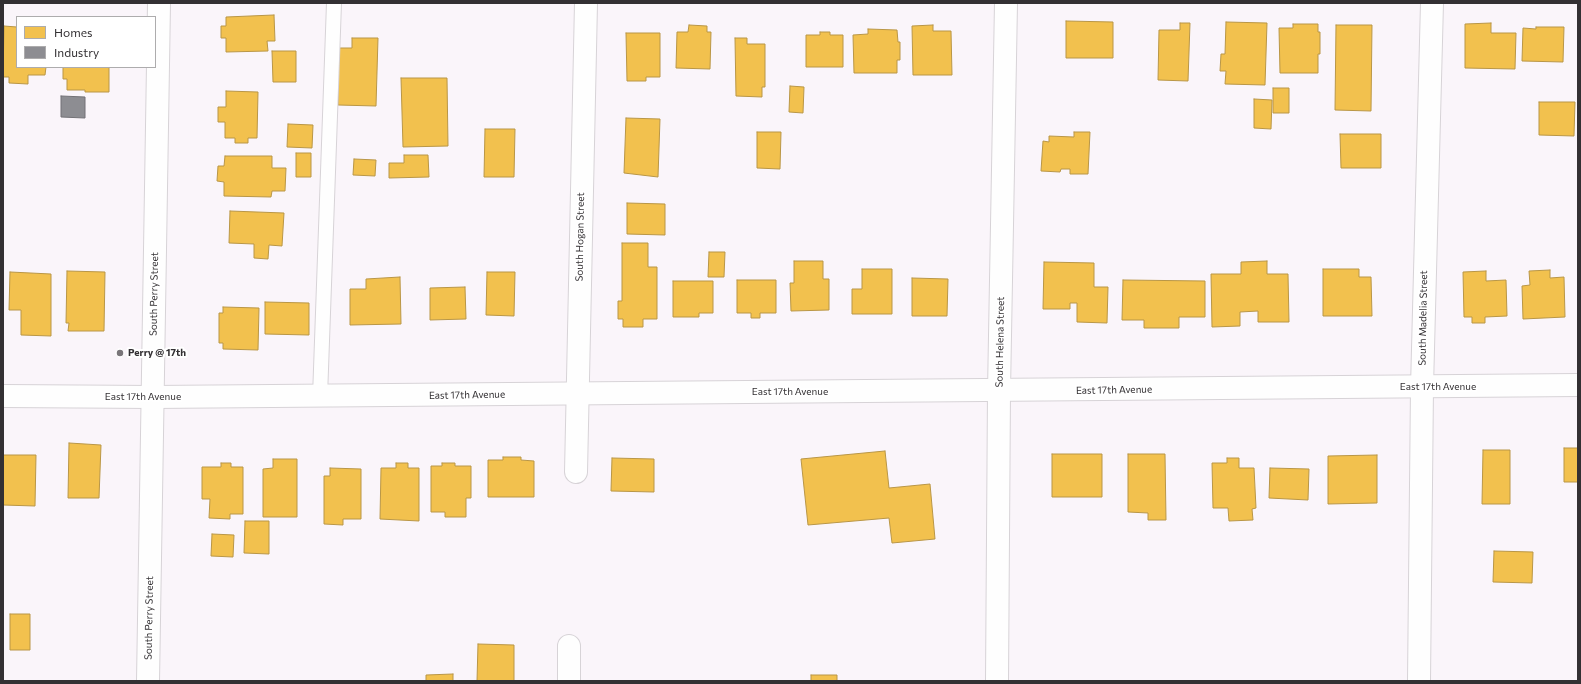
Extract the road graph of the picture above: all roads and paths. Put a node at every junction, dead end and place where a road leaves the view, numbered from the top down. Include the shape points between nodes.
1 (159, 3) edge
2 (334, 3) edge
3 (586, 3) edge
4 (1006, 3) edge
5 (1432, 3) edge
6 (1578, 386) edge
7 (1422, 387) junction
8 (999, 391) junction
9 (577, 394) junction
10 (3, 396) edge
11 (153, 397) junction
12 (320, 397) junction
13 (576, 472) dead end
14 (569, 646) dead end
15 (148, 681) edge
16 (569, 681) edge
17 (997, 681) edge
18 (1419, 681) edge

1 - 11 street, South Perry Street
2 - 12 lane
3 - 9 street, South Hogan Street
4 - 8 street, South Helena Street
5 - 7 street, South Madelia Street
6 - 7 street, East 17th Avenue
7 - 8 street, East 17th Avenue
7 - 18 street, South Madelia Street
8 - 9 street, East 17th Avenue
8 - 17 street, South Helena Street
9 - 12 street, East 17th Avenue
9 - 13 street, South Hogan Street
10 - 11 street, East 17th Avenue
11 - 12 street, East 17th Avenue
11 - 15 street, South Perry Street
14 - 16 street

